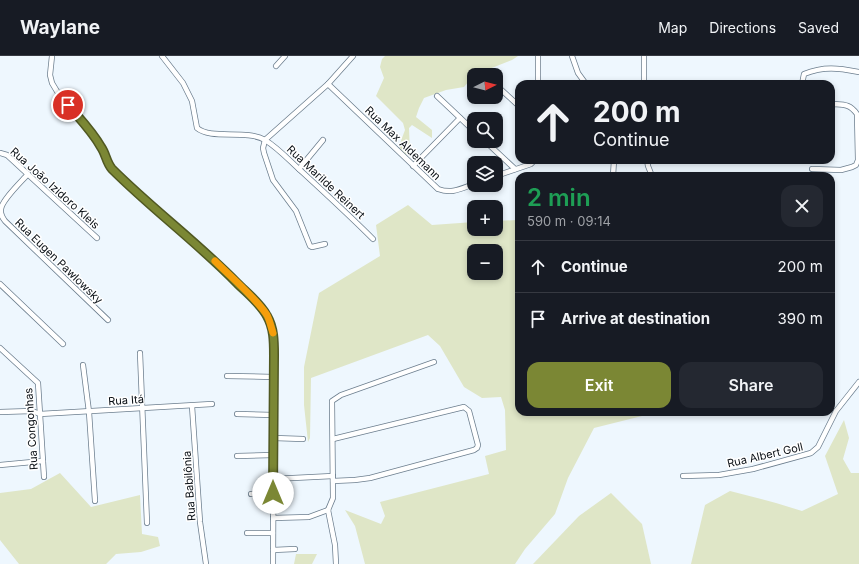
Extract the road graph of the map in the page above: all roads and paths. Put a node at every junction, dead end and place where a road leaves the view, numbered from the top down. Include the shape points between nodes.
1 (52, 56) edge
2 (162, 56) edge
3 (285, 56) edge
4 (353, 56) edge
5 (538, 56) edge
6 (572, 56) edge
7 (644, 56) edge
8 (276, 66) dead end
9 (859, 72) edge
10 (538, 80) edge
11 (583, 80) edge
12 (644, 80) edge
13 (803, 80) edge
14 (328, 84) junction
15 (503, 91) edge
16 (437, 96) dead end
17 (515, 102) edge
18 (835, 104) edge
19 (460, 118) junction
20 (467, 124) edge
21 (265, 140) junction
22 (323, 140) dead end
23 (492, 148) edge
24 (0, 152) edge
25 (531, 164) edge
26 (413, 166) junction
27 (299, 169) junction
28 (515, 169) junction
29 (812, 169) dead end
30 (503, 173) edge
31 (28, 174) junction
32 (467, 187) edge
33 (97, 238) dead end
34 (373, 239) dead end
35 (325, 244) dead end
36 (0, 284) edge
37 (108, 320) dead end
38 (63, 344) dead end
39 (0, 348) edge
40 (140, 353) dead end
41 (434, 362) dead end
42 (83, 365) dead end
43 (227, 376) dead end
44 (274, 377) junction
45 (859, 382) edge
46 (212, 404) dead end
47 (192, 406) junction
48 (142, 408) junction
49 (0, 412) edge
50 (89, 412) junction
51 (835, 413) edge
52 (40, 414) junction
53 (237, 414) dead end
54 (274, 415) junction
55 (834, 416) edge
56 (274, 438) junction
57 (303, 439) dead end
58 (333, 439) junction
59 (274, 455) junction
60 (237, 456) dead end
61 (43, 461) junction
62 (0, 466) edge
63 (683, 476) dead end
64 (44, 477) dead end
65 (273, 479) junction
66 (333, 479) junction
67 (273, 493) junction
68 (251, 494) dead end
69 (95, 500) dead end
70 (328, 510) junction
71 (273, 518) junction
72 (147, 523) dead end
73 (247, 533) dead end
74 (273, 533) junction
75 (295, 549) dead end
76 (273, 550) junction
77 (206, 564) edge
78 (273, 564) edge
79 (336, 564) edge

1 - 44 street via 52,83 94,136 108,163 147,202 199,246 254,299 267,316 273,334
2 - 21 street via 183,83 192,101 195,124 200,131 256,136
3 - 8 street
4 - 14 street
5 - 10 street
6 - 11 street
7 - 12 street
9 - 13 street via 826,68 804,74
14 - 21 street
14 - 26 street, Rua Max Aldemann
15 - 17 street
16 - 19 street
18 - 29 street via 849,105 857,114 858,160 856,165 845,169
19 - 20 street
19 - 26 street
21 - 27 street, Rua Marilde Reinert
21 - 35 street via 263,148 273,180 296,211 310,246
22 - 27 street
23 - 28 street
24 - 31 street, Rua João Izidoro Kleis
25 - 28 street
26 - 32 street, Rua Max Aldemann via 438,189 446,192
27 - 34 street, Rua Marilde Reinert
28 - 30 street
31 - 33 street, Rua João Izidoro Kleis
31 - 37 street, Rua Eugen Pawlowsky via 2,203 1,215
36 - 38 street
39 - 52 street, Rua Congonhas via 38,383
40 - 48 street
41 - 58 street via 341,395 332,401
42 - 50 street
43 - 44 street
44 - 54 street
45 - 51 street, Rua Albert Goll
46 - 47 street, Rua Itá
47 - 48 street, Rua Itá
47 - 77 street, Rua Babilônia via 200,522
48 - 50 street, Rua Itá
48 - 72 street
49 - 52 street, Rua Itá via 32,411
50 - 52 street, Rua Itá
50 - 69 street
52 - 61 street, Rua Congonhas
53 - 54 street
54 - 56 street
55 - 63 street, Rua Albert Goll via 818,447 811,453 753,469 719,475
56 - 57 street
56 - 59 street
58 - 66 street
58 - 66 street via 464,407 469,411 478,445 474,450 370,478
59 - 60 street
59 - 65 street
61 - 62 street
61 - 64 street, Rua Congonhas
65 - 66 street
65 - 67 street
66 - 70 street via 333,498
67 - 68 street
67 - 71 street
70 - 71 street via 309,517
70 - 79 street
71 - 74 street
73 - 74 street
74 - 76 street
75 - 76 street
76 - 78 street

